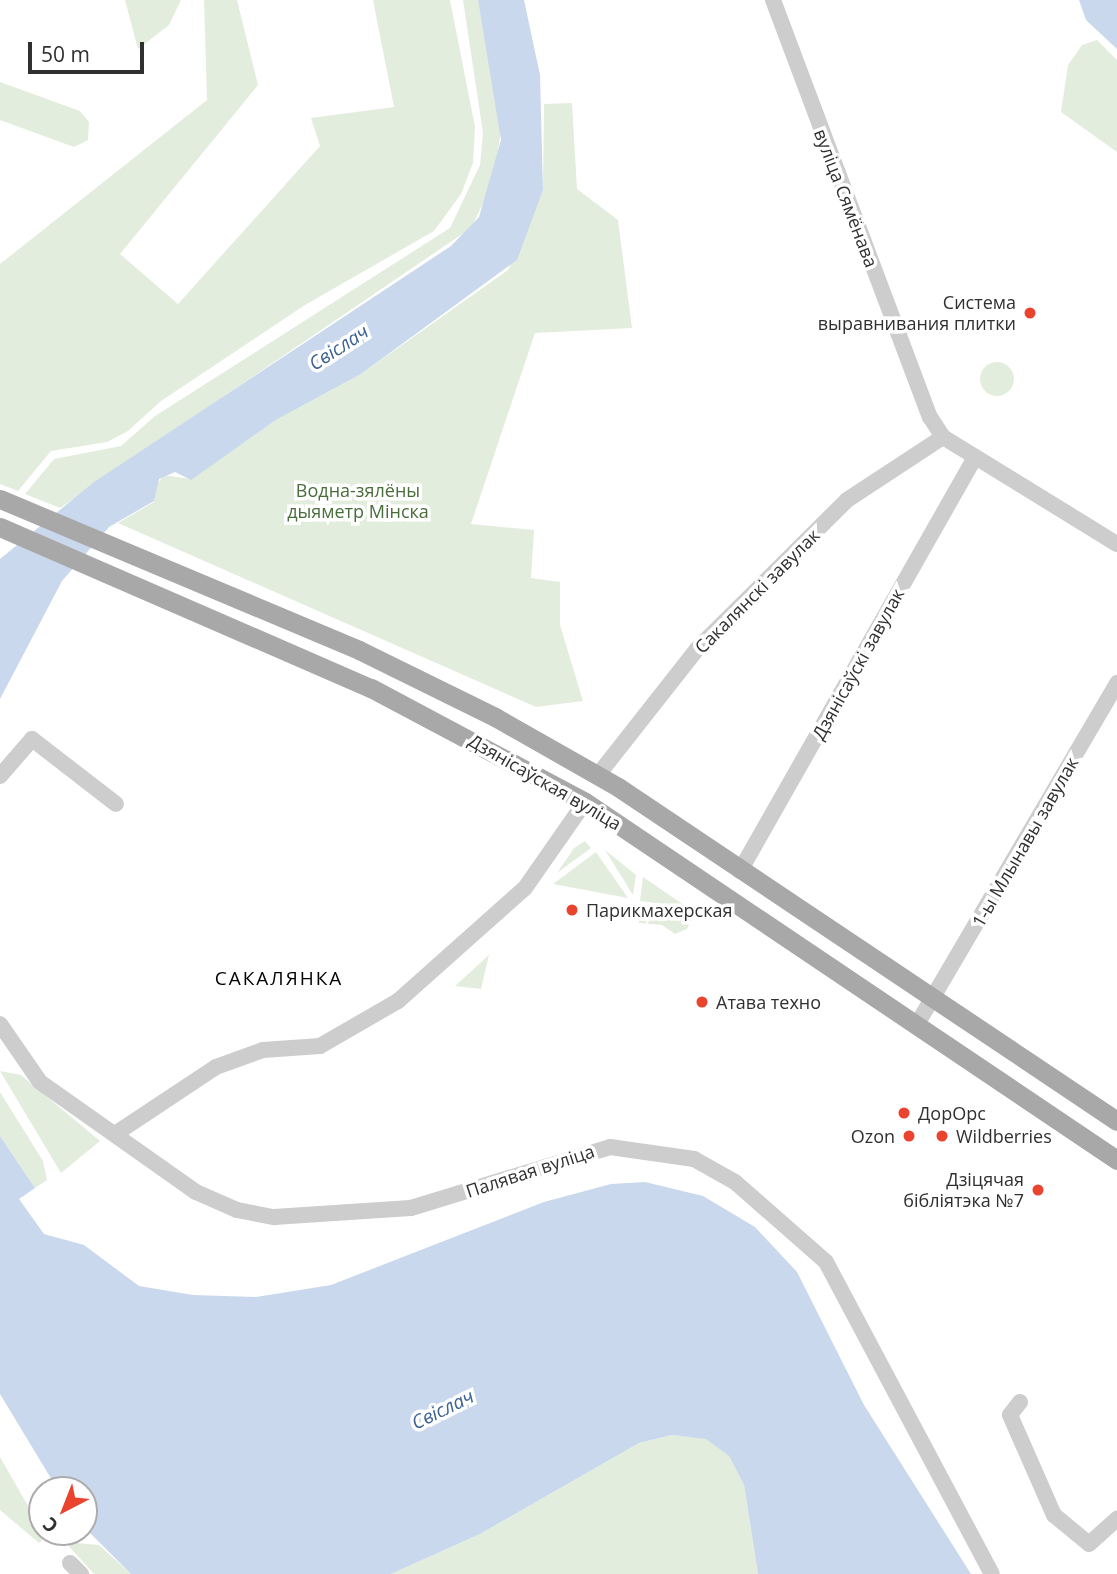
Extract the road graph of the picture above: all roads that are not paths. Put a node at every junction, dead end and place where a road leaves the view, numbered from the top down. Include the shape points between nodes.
1 (773, 0) edge
2 (943, 438) junction
3 (975, 457) junction
4 (0, 499) edge
5 (0, 527) edge
6 (1117, 544) edge
7 (1117, 683) edge
8 (598, 775) junction
9 (0, 776) edge
10 (585, 802) junction
11 (116, 804) dead end
12 (747, 876) junction
13 (715, 891) junction
14 (932, 1000) junction
15 (0, 1024) edge
16 (916, 1026) junction
17 (1117, 1121) edge
18 (115, 1133) junction
19 (1117, 1160) edge
20 (1020, 1402) dead end
21 (1117, 1519) edge
22 (992, 1574) edge

1 - 2 street, вуліца Сямёнава via 930,417
2 - 3 street
2 - 8 street, Сакалянскі завулак via 847,499 697,649
3 - 6 street
3 - 12 street, Дзянісаўскі завулак
4 - 8 main road, Дзянісаўская вуліца via 359,650
5 - 10 main road, Дзянісаўская вуліца via 371,688
7 - 14 street, 1-ы Млынавы завулак
8 - 12 main road, Дзянісаўская вуліца
9 - 11 street via 32,739
10 - 13 main road, Дзянісаўская вуліца
10 - 18 street via 525,888 398,1001 320,1046 263,1050 216,1067
12 - 13 main road
12 - 14 main road, Дзянісаўская вуліца
13 - 16 main road, Дзянісаўская вуліца
14 - 16 street, 1-ы Млынавы завулак
14 - 17 main road, Дзянісаўская вуліца
15 - 18 street, Палявая вуліца via 40,1082
16 - 19 main road, Дзянісаўская вуліца
18 - 22 street, Палявая вуліца via 213,1202 274,1217 411,1208 610,1147 694,1159 772,1210 826,1262
20 - 21 street via 1010,1415 1054,1515 1089,1544

